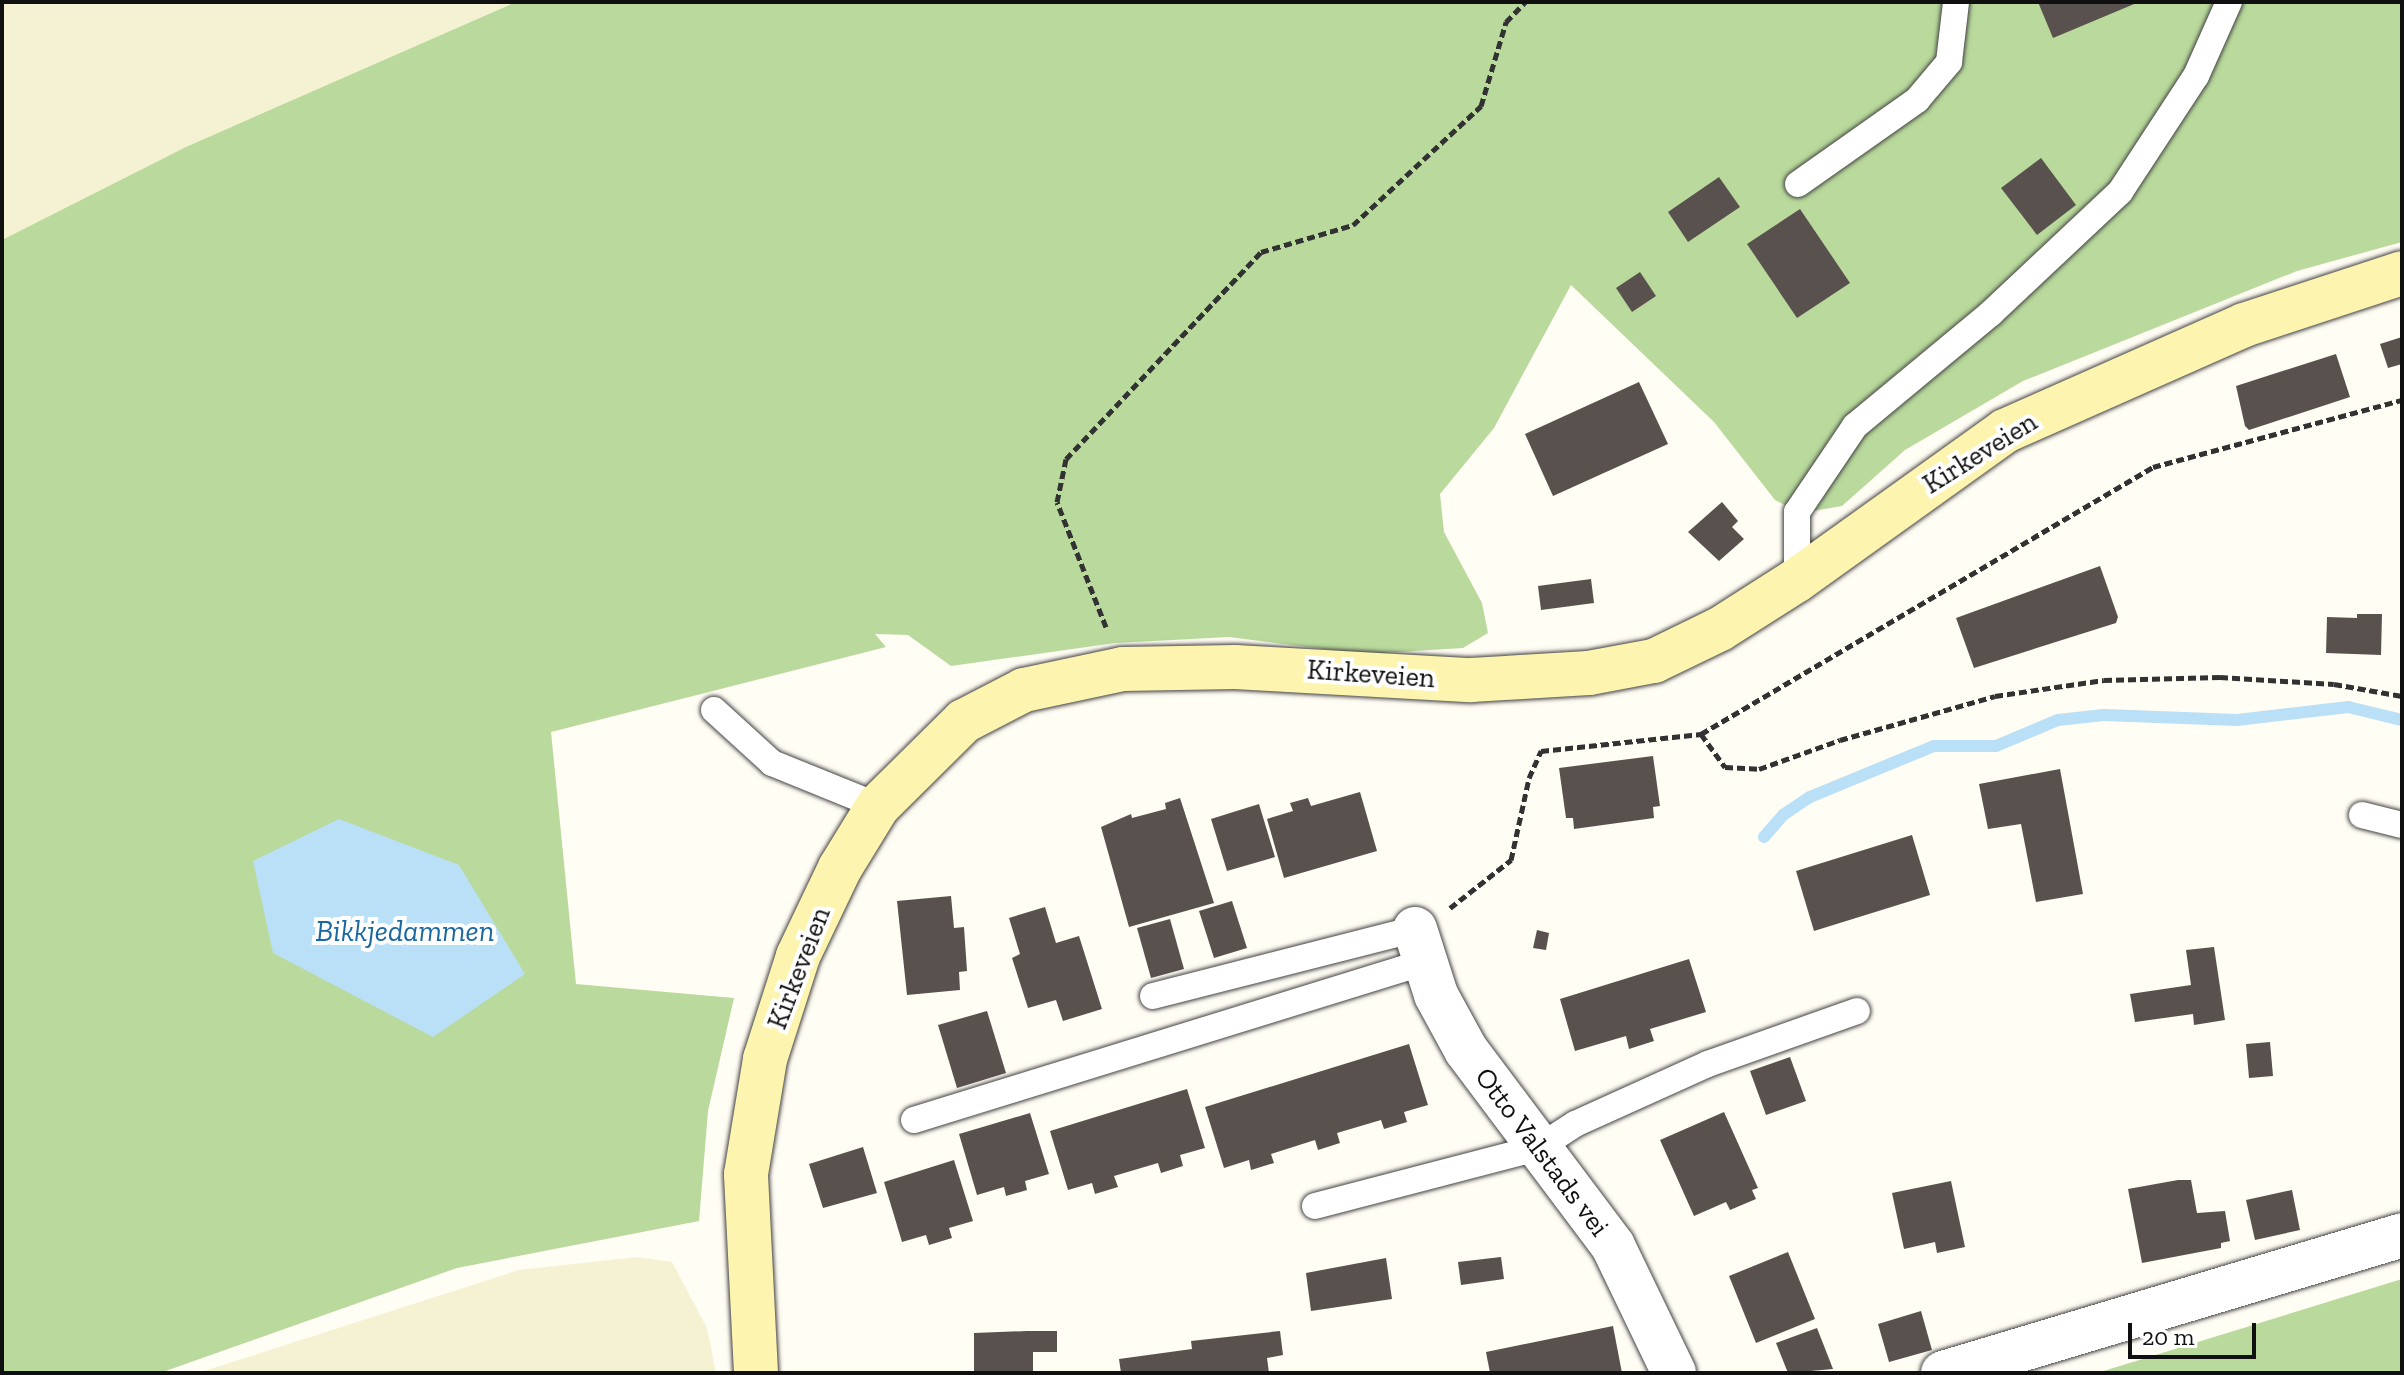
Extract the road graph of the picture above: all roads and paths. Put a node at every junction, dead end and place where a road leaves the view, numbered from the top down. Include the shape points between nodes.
1 (1525, 2) edge
2 (1956, 2) edge
3 (2229, 2) edge
4 (1798, 184) dead end
5 (2402, 273) edge
6 (2402, 400) edge
7 (1797, 580) junction
8 (1123, 669) junction
9 (2402, 696) edge
10 (714, 710) dead end
11 (1701, 734) junction
12 (878, 806) junction
13 (2362, 815) dead end
14 (2402, 825) edge
15 (1420, 945) junction
16 (1153, 996) dead end
17 (1857, 1011) dead end
18 (914, 1120) dead end
19 (1538, 1148) junction
20 (1315, 1206) dead end
21 (2402, 1235) edge
22 (756, 1373) edge
23 (1674, 1373) edge
24 (1943, 1373) edge

1 - 8 path via 1506,22 1481,106 1353,225 1261,252 1066,459 1057,502
2 - 4 lane via 1949,62 1917,100
3 - 7 lane via 2196,76 2120,192 1991,313 1855,426 1797,512
5 - 7 main road, Kirkeveien via 2244,325 2005,431
6 - 11 path via 2153,467
7 - 8 main road, Kirkeveien via 1688,647 1621,669 1471,680 1263,667
8 - 12 main road, Kirkeveien via 1024,690 982,709 940,740
9 - 11 path via 2334,684 2220,677 2104,680 1995,696 1759,769 1725,767
10 - 12 lane via 772,763
11 - 15 path via 1541,751 1529,778 1511,860
12 - 22 main road, Kirkeveien via 798,956 765,1059 746,1174
13 - 14 lane
15 - 16 lane
15 - 18 lane
15 - 19 street, Otto Valstads vei via 1436,995 1466,1050
17 - 19 lane via 1708,1064 1575,1124
19 - 20 lane
19 - 23 street, Otto Valstads vei via 1613,1246
21 - 24 street

